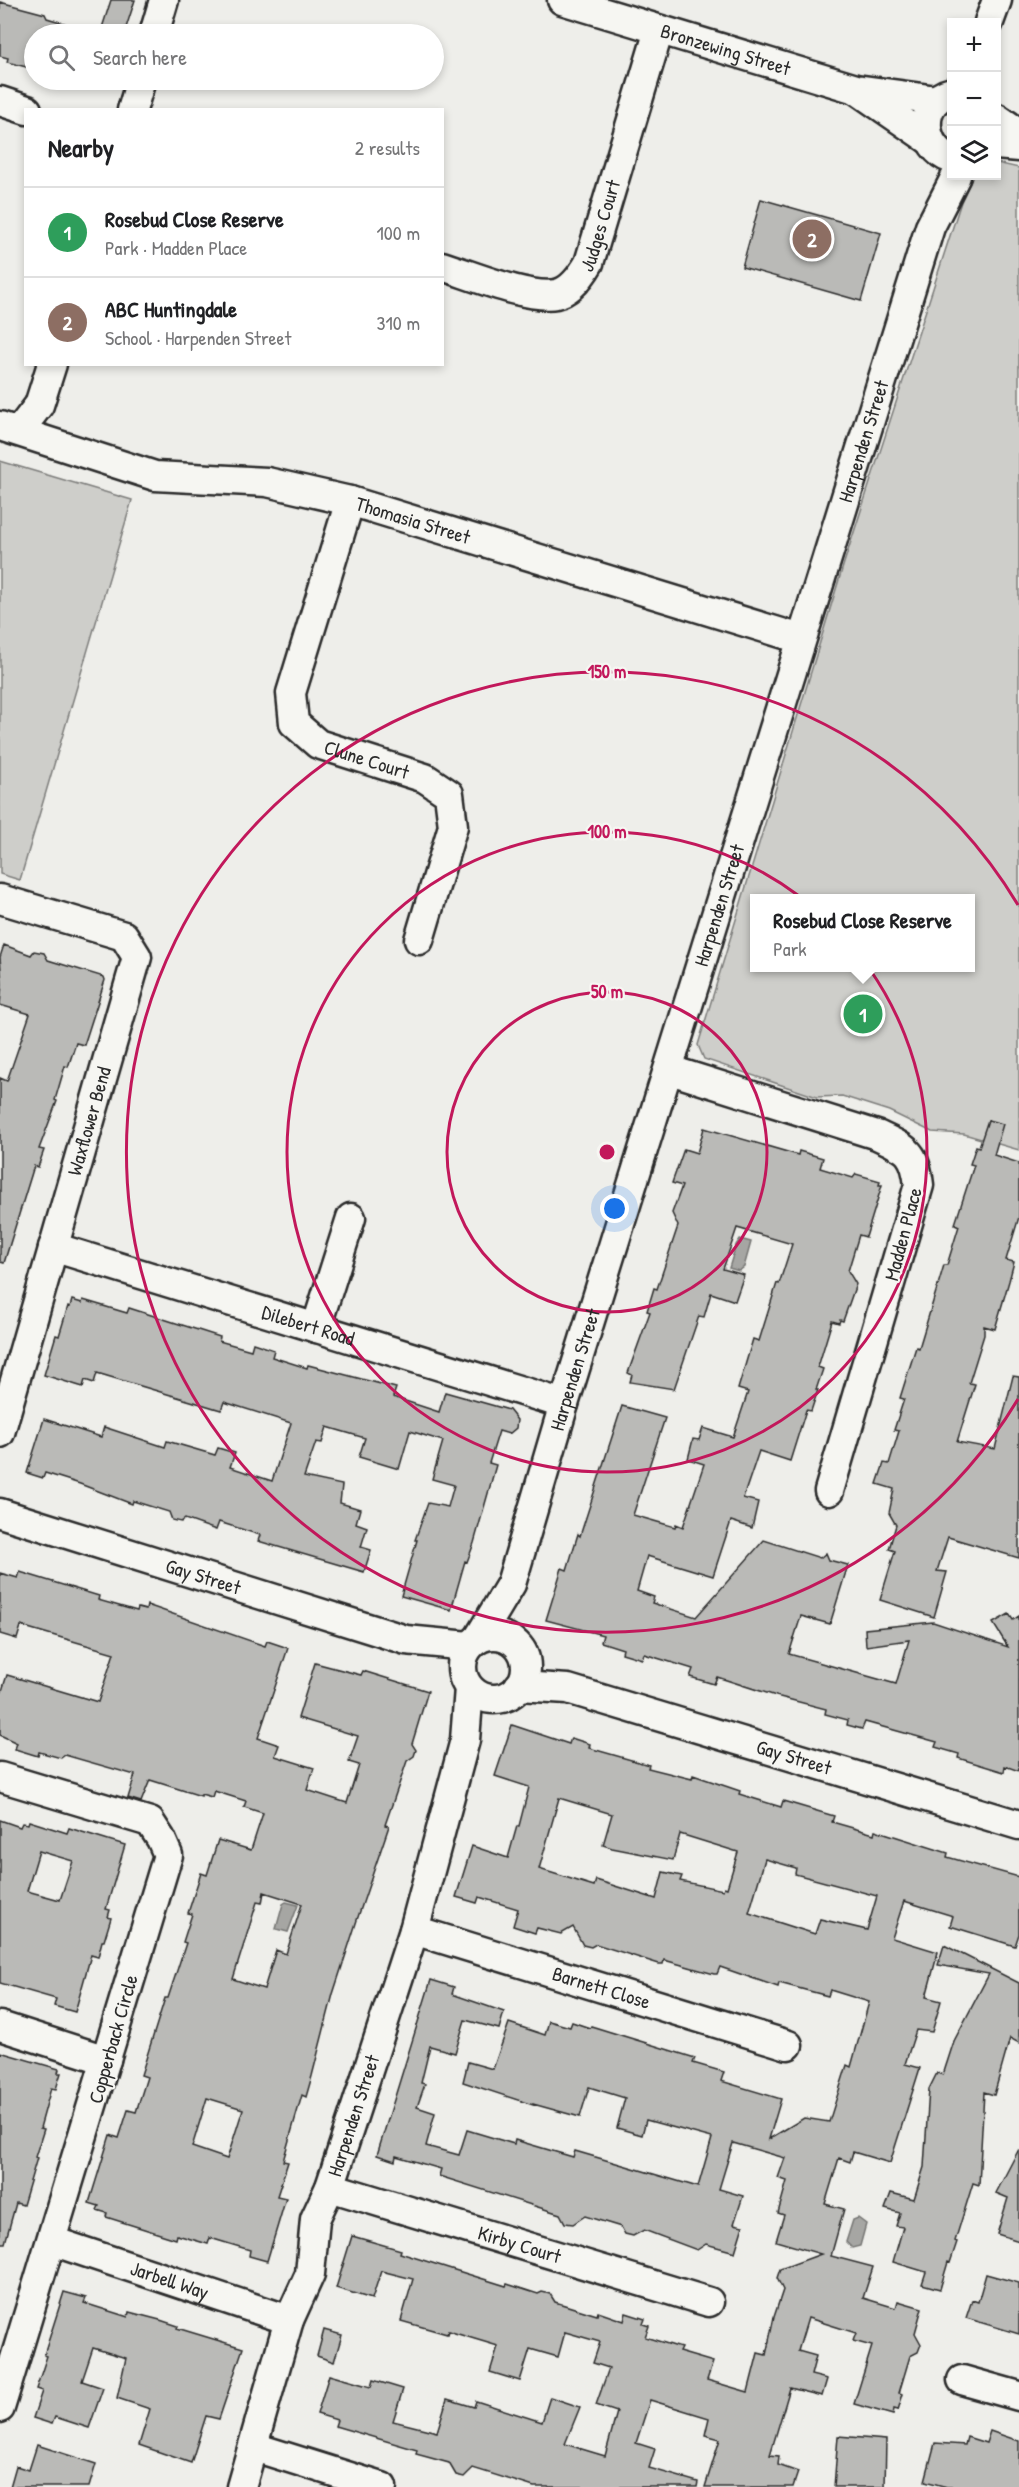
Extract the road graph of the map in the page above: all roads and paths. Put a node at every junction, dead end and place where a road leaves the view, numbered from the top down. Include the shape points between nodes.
1 (164, 0) edge
2 (562, 0) edge
3 (157, 24) edge
4 (659, 30) junction
5 (856, 89) junction
6 (138, 90) edge
7 (944, 96) edge
8 (0, 101) edge
9 (133, 108) edge
10 (24, 109) edge
11 (1001, 120) edge
12 (1019, 133) edge
13 (1001, 145) edge
14 (1019, 147) edge
15 (938, 149) edge
16 (954, 180) edge
17 (930, 228) junction
18 (444, 267) edge
19 (51, 366) edge
20 (10, 429) edge
21 (350, 501) junction
22 (801, 639) junction
23 (0, 899) edge
24 (419, 940) dead end
25 (670, 1070) junction
26 (351, 1218) dead end
27 (53, 1247) junction
28 (316, 1328) junction
29 (564, 1404) junction
30 (0, 1433) edge
31 (829, 1491) dead end
32 (0, 1513) edge
33 (511, 1584) junction
34 (406, 1640) junction
35 (473, 1642) junction
36 (520, 1649) junction
37 (519, 1686) junction
38 (568, 1689) junction
39 (476, 1690) junction
40 (0, 1777) edge
41 (1019, 1825) edge
42 (414, 1930) junction
43 (0, 2026) edge
44 (788, 2045) dead end
45 (106, 2060) junction
46 (330, 2187) junction
47 (52, 2241) junction
48 (709, 2302) dead end
49 (289, 2320) junction
50 (962, 2380) dead end
51 (1019, 2396) edge
52 (0, 2408) edge
53 (254, 2448) junction
54 (241, 2487) edge
55 (382, 2487) edge

1 - 3 street
2 - 4 street, Bronzewing Street
4 - 5 street, Bronzewing Street
4 - 18 street, Judges Court via 589,262 579,280 558,294 533,293
5 - 7 street, Bronzewing Street
5 - 15 street, Bronzewing Street
6 - 9 street
7 - 15 street, Harpenden Street via 930,110 926,122
8 - 10 street
11 - 12 street
13 - 14 street
15 - 17 street, Harpenden Street
16 - 17 street, Harpenden Street
17 - 22 street, Harpenden Street
19 - 20 street via 39,405
20 - 21 street, Thomasia Street via 155,476 267,483
21 - 22 street, Thomasia Street
21 - 24 street, Clune Court via 291,693 294,723 318,744 425,778 449,794 453,826
22 - 25 street, Harpenden Street
23 - 27 street, Waxflower Bend via 124,936 137,957
25 - 29 street, Harpenden Street
25 - 31 street, Madden Place via 877,1135 899,1145 916,1162 919,1185
26 - 28 street
27 - 28 street, Dilebert Road
27 - 30 street, Waxflower Bend
28 - 29 street, Dilebert Road
29 - 33 street, Harpenden Street
32 - 34 street, Gay Street
33 - 35 street, Harpenden Street
33 - 36 street, Harpenden Street
34 - 35 street, Gay Street
34 - 39 street, Gay Street
35 - 36 street via 498,1635
35 - 39 street, Harpenden Street via 462,1663
36 - 37 street, Harpenden Street via 526,1670
36 - 38 street, Gay Street
37 - 38 street, Gay Street
37 - 39 street via 503,1698
38 - 41 street, Gay Street
39 - 42 street, Harpenden Street via 483,1717 465,1740
40 - 45 street, Copperback Circle via 150,1822 168,1855
42 - 44 street, Barnett Close
42 - 46 street, Harpenden Street
43 - 45 street
45 - 47 street, Copperback Circle
46 - 48 street, Kirby Court
46 - 49 street, Harpenden Street via 315,2219 310,2274
47 - 49 street, Jarbell Way
47 - 52 street, Copperback Circle
49 - 53 street, Harpenden Street
50 - 51 street
53 - 54 street, Harpenden Street
53 - 55 street

